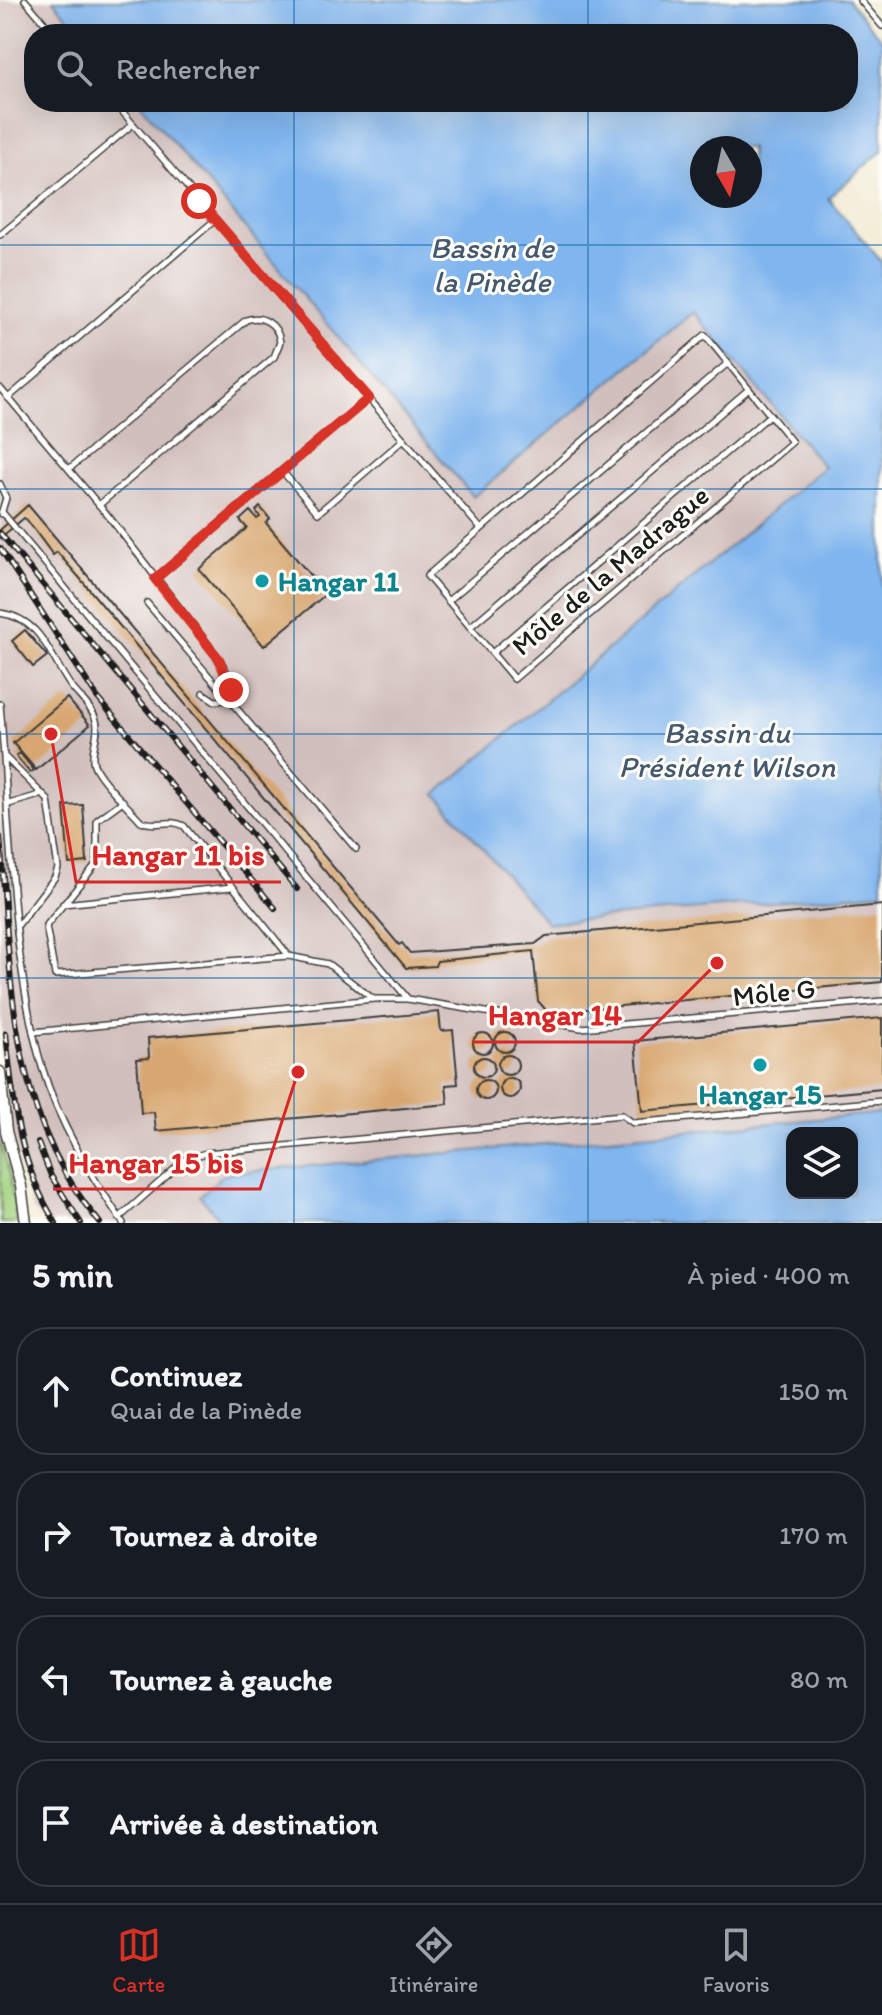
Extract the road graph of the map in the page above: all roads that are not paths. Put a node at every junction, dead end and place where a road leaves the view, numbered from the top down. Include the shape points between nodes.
1 (25, 0) edge
2 (860, 0) edge
3 (45, 24) edge
4 (882, 26) edge
5 (123, 112) edge
6 (133, 124) junction
7 (215, 220) junction
8 (0, 235) edge
9 (728, 363) junction
10 (0, 388) edge
11 (749, 389) junction
12 (8, 398) junction
13 (369, 398) junction
14 (770, 415) junction
15 (404, 439) junction
16 (69, 469) junction
17 (282, 471) junction
18 (0, 484) edge
19 (99, 505) junction
20 (1, 513) edge
21 (481, 529) junction
22 (155, 579) junction
23 (448, 601) junction
24 (147, 603) dead end
25 (0, 613) edge
26 (470, 627) junction
27 (492, 653) junction
28 (203, 693) dead end
29 (227, 698) junction
30 (0, 704) edge
31 (5, 757) junction
32 (44, 794) junction
33 (123, 801) junction
34 (9, 804) junction
35 (356, 849) dead end
36 (233, 887) junction
37 (63, 904) junction
38 (18, 926) junction
39 (289, 956) junction
40 (374, 999) junction
41 (408, 999) junction
42 (882, 1001) edge
43 (33, 1032) junction
44 (0, 1072) edge
45 (882, 1101) edge
46 (121, 1221) edge
47 (26, 1223) edge

1 - 3 lane
2 - 4 lane
5 - 6 lane
6 - 7 lane
6 - 8 lane
7 - 12 lane
7 - 13 lane
9 - 11 lane, Môle de la Madrague
9 - 21 lane, Môle de la Madrague via 705,335
9 - 23 lane
10 - 12 lane
11 - 14 lane, Môle de la Madrague
11 - 26 lane
12 - 16 lane
13 - 15 lane
13 - 17 lane
14 - 27 lane
14 - 27 lane, Môle de la Madrague via 792,442 514,679
15 - 17 lane via 318,513
15 - 21 lane
16 - 19 lane
16 - 19 lane via 246,320 259,318 274,327 280,342 274,357
17 - 22 lane
18 - 20 lane via 6,498
19 - 22 lane
20 - 41 lane
21 - 23 lane, Môle de la Madrague via 427,576
22 - 29 lane via 223,664 230,683
23 - 26 lane, Môle de la Madrague
24 - 29 lane
25 - 33 lane via 33,626 94,715 93,764
26 - 27 lane, Môle de la Madrague
28 - 29 lane via 215,701
29 - 35 lane
30 - 31 lane
31 - 32 lane
31 - 34 lane
32 - 34 lane
32 - 38 lane via 51,807 58,868
33 - 36 lane via 146,823 184,826
33 - 37 lane via 97,820 97,863
34 - 38 lane
36 - 37 lane
36 - 39 lane
37 - 39 lane via 44,934 51,970 60,977
38 - 43 lane
39 - 40 lane via 328,964
40 - 41 lane, Môle G
40 - 43 lane, Môle G
41 - 42 lane, Môle G via 581,1028
43 - 46 lane via 67,1130
44 - 47 street via 6,1131
45 - 46 lane via 633,1123 622,1115 206,1153 186,1159

